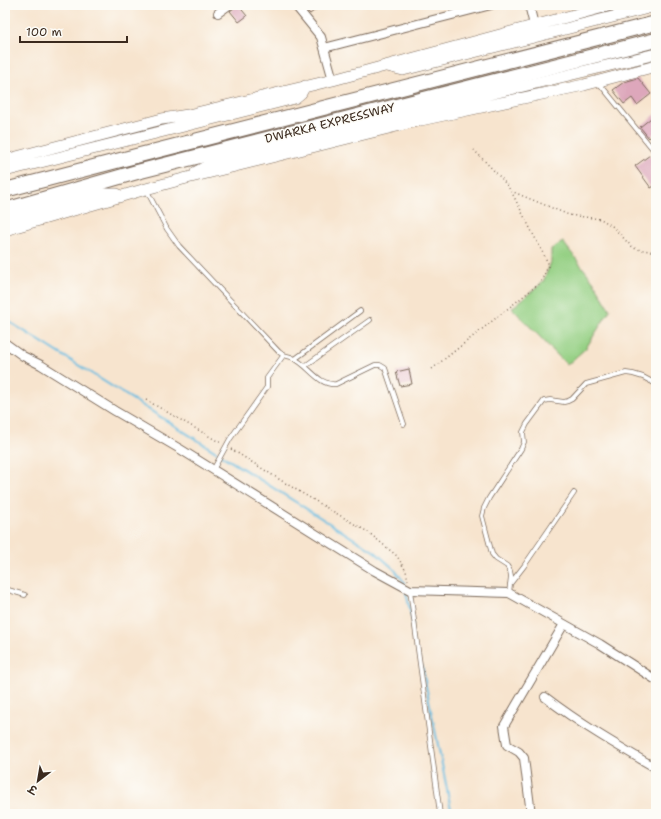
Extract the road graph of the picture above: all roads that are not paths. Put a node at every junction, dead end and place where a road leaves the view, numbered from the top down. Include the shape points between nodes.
1 (229, 5) edge
2 (295, 5) edge
3 (491, 5) edge
4 (529, 5) edge
5 (610, 5) edge
6 (656, 6) edge
7 (218, 13) dead end
8 (656, 23) edge
9 (534, 25) junction
10 (656, 40) edge
11 (324, 48) junction
12 (656, 54) edge
13 (385, 66) junction
14 (656, 66) edge
15 (333, 80) junction
16 (597, 81) junction
17 (305, 86) junction
18 (656, 153) edge
19 (5, 160) edge
20 (5, 171) edge
21 (184, 179) junction
22 (146, 189) junction
23 (5, 190) edge
24 (126, 195) junction
25 (5, 210) edge
26 (5, 220) edge
27 (5, 230) edge
28 (360, 311) dead end
29 (370, 320) dead end
30 (5, 343) edge
31 (283, 356) junction
32 (295, 358) junction
33 (305, 366) junction
34 (656, 384) edge
35 (404, 424) dead end
36 (212, 470) junction
37 (574, 493) dead end
38 (5, 589) edge
39 (509, 589) junction
40 (410, 590) junction
41 (25, 595) dead end
42 (564, 624) junction
43 (656, 680) edge
44 (545, 697) dead end
45 (656, 768) edge
46 (440, 814) edge
47 (531, 814) edge

1 - 7 street
2 - 11 street via 318,32
3 - 11 street
4 - 9 street
5 - 9 main road
6 - 13 main road via 403,70
8 - 23 highway, DWARKA EXPRESSWAY
9 - 13 main road
10 - 25 highway, DWARKA EXPRESSWAY via 137,172
11 - 15 street
12 - 21 main road via 209,165
13 - 15 main road
14 - 16 main road
15 - 17 main road
16 - 18 lane
16 - 21 main road via 421,120
17 - 19 main road via 162,119
17 - 20 main road via 295,98
21 - 22 main road
22 - 24 main road
22 - 31 lane via 179,246
24 - 26 main road via 100,194
24 - 27 main road
28 - 32 lane
29 - 33 lane
30 - 36 street
31 - 32 lane
31 - 36 lane via 267,378 267,387 230,439
32 - 33 lane
33 - 35 lane via 324,383 330,385 380,365 385,368
34 - 39 lane via 643,377 626,373 586,384 568,401 550,400 541,403 523,432 524,442 521,449 489,498 482,516 490,551 510,571
36 - 40 street
37 - 39 lane
38 - 41 lane
39 - 40 street
39 - 42 street
40 - 46 lane
42 - 43 street
42 - 47 street via 504,726 507,744 524,758
44 - 45 street via 608,741

